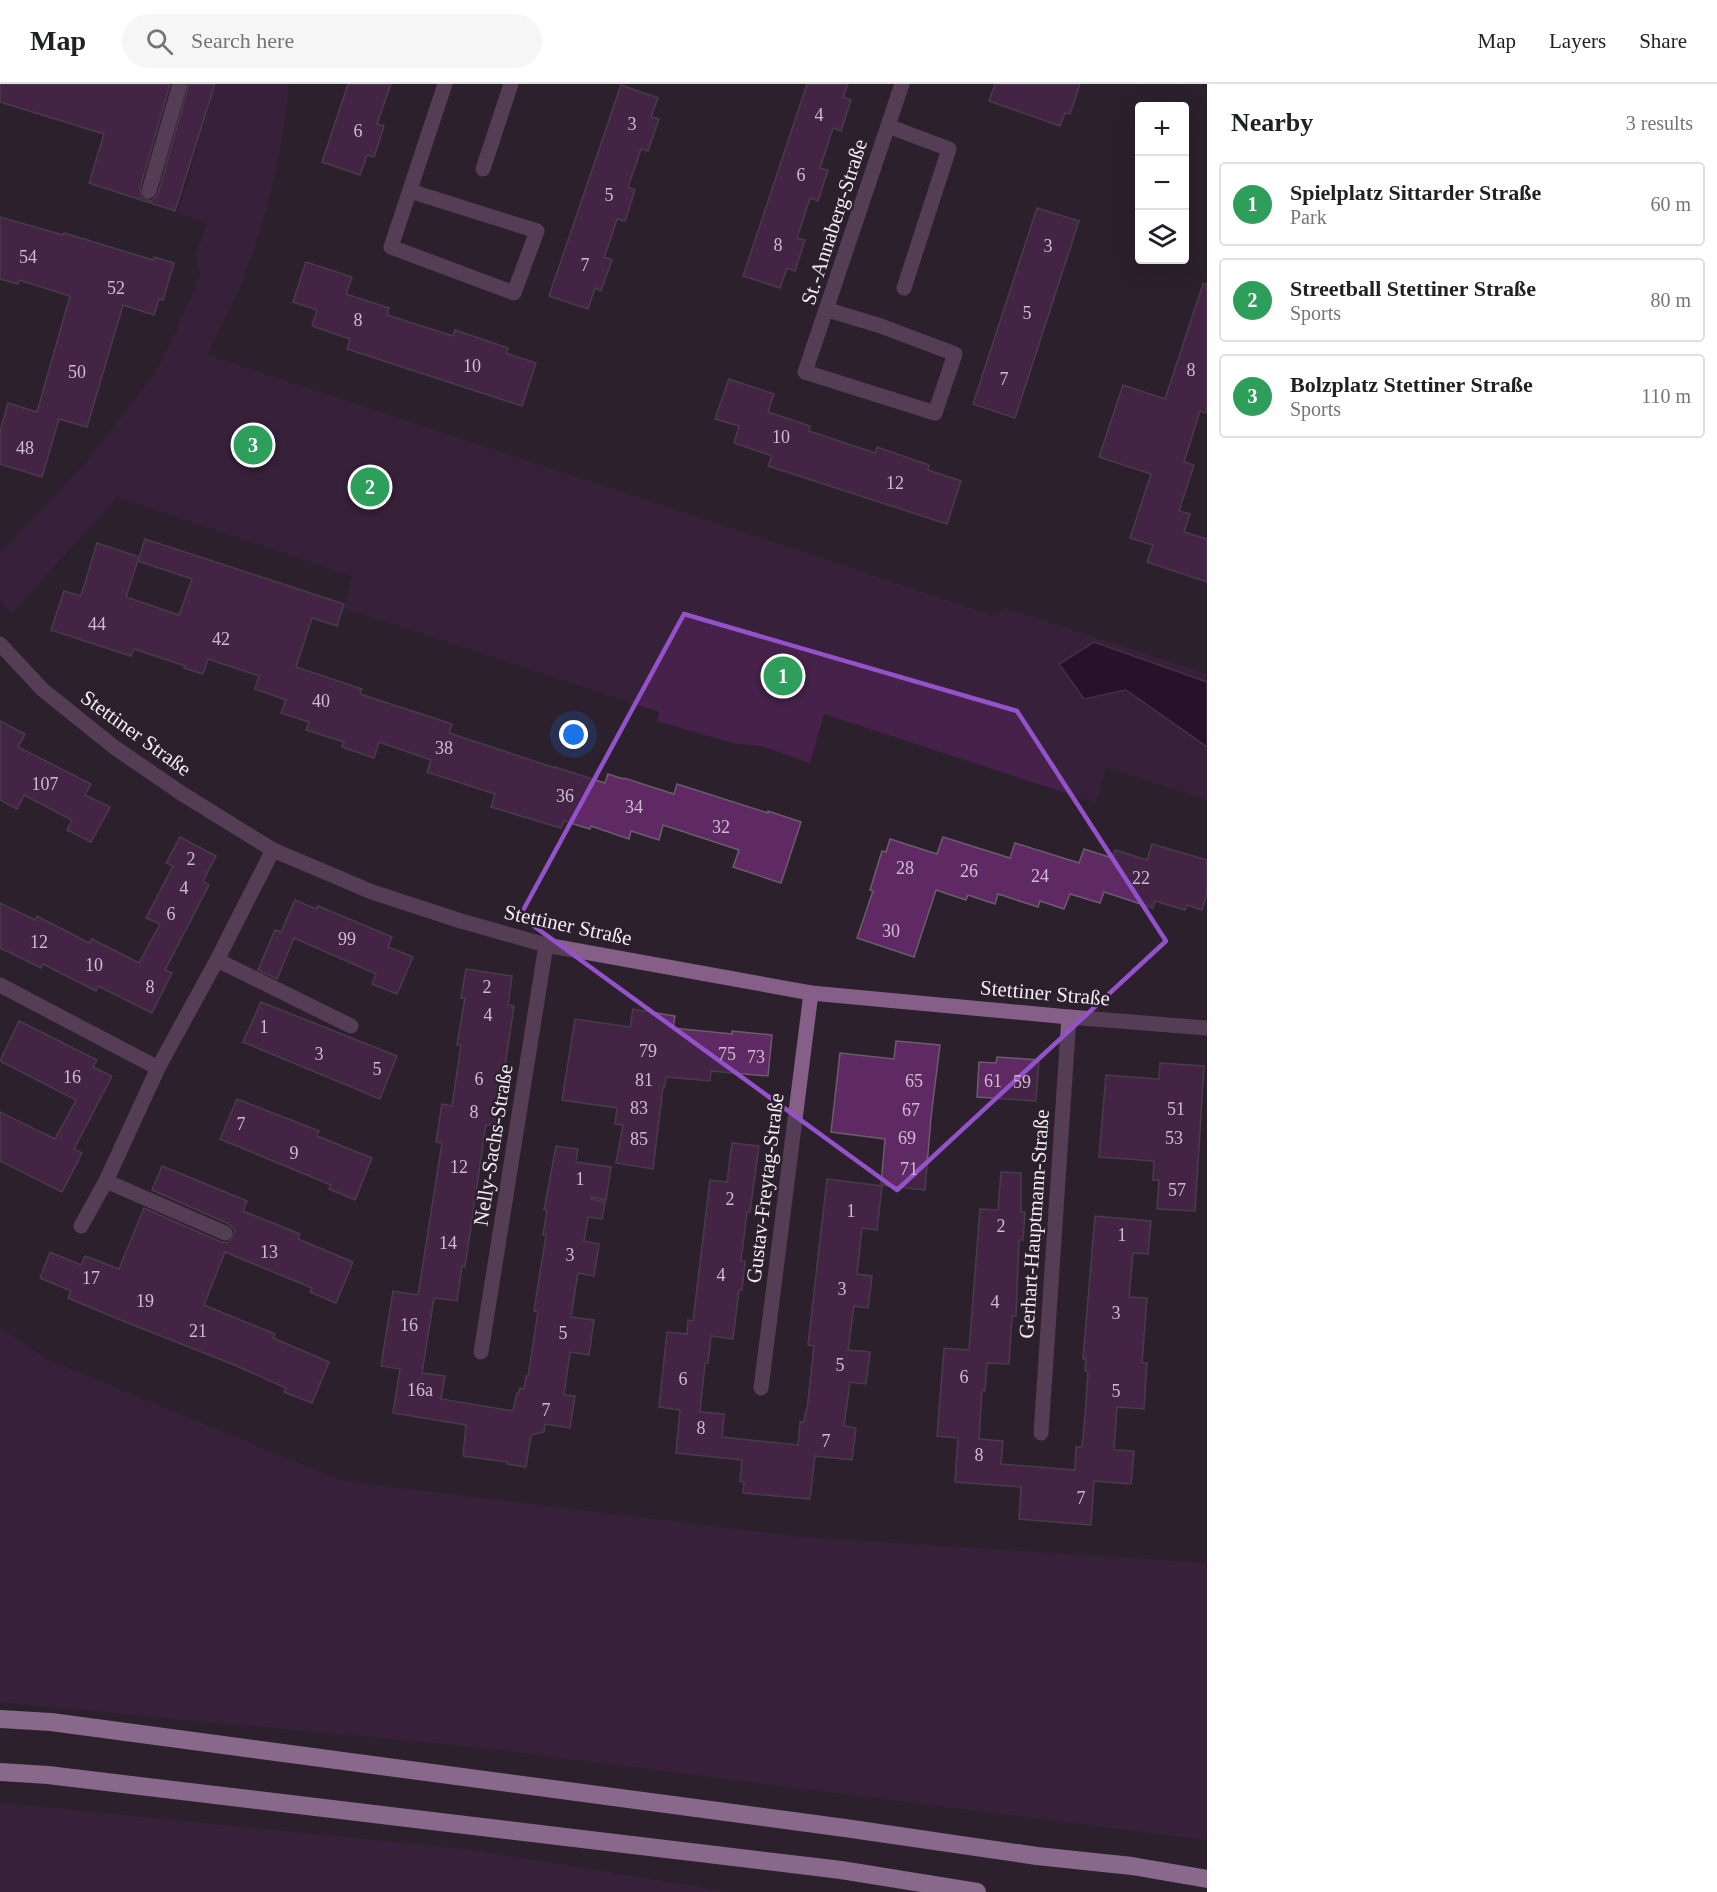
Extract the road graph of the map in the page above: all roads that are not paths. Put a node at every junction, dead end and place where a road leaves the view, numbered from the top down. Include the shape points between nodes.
1 (180, 84) edge
2 (445, 84) edge
3 (511, 84) edge
4 (902, 84) edge
5 (888, 126) junction
6 (483, 169) dead end
7 (148, 191) dead end
8 (410, 191) junction
9 (904, 288) dead end
10 (828, 310) junction
11 (0, 644) edge
12 (273, 850) junction
13 (546, 945) junction
14 (217, 960) junction
15 (0, 985) edge
16 (811, 993) junction
17 (1069, 1017) junction
18 (351, 1026) dead end
19 (1207, 1028) edge
20 (158, 1068) junction
21 (106, 1181) junction
22 (81, 1226) dead end
23 (225, 1233) dead end
24 (482, 1352) dead end
25 (761, 1388) dead end
26 (1041, 1433) dead end
27 (0, 1719) edge
28 (0, 1772) edge
29 (1207, 1879) edge
30 (977, 1892) edge

1 - 7 street
2 - 8 street
3 - 6 street
4 - 5 street, St.-Annaberg-Straße
5 - 9 street via 949,149
5 - 10 street, St.-Annaberg-Straße
8 - 8 street via 391,248 514,293 537,231
10 - 10 street, St.-Annaberg-Straße via 805,372 935,413 955,354
11 - 12 street, Stettiner Straße via 43,690 114,747
12 - 13 street, Stettiner Straße via 372,892
12 - 14 street
13 - 16 street, Stettiner Straße
13 - 24 street, Nelly-Sachs-Straße
14 - 18 street
14 - 20 street
15 - 20 street
16 - 17 street, Stettiner Straße
16 - 25 street, Gustav-Freytag-Straße
17 - 19 street, Stettiner Straße
17 - 26 street, Gerhart-Hauptmann-Straße
20 - 21 street
21 - 22 street
21 - 23 street
27 - 29 highway via 74,1725
28 - 30 highway via 829,1868

